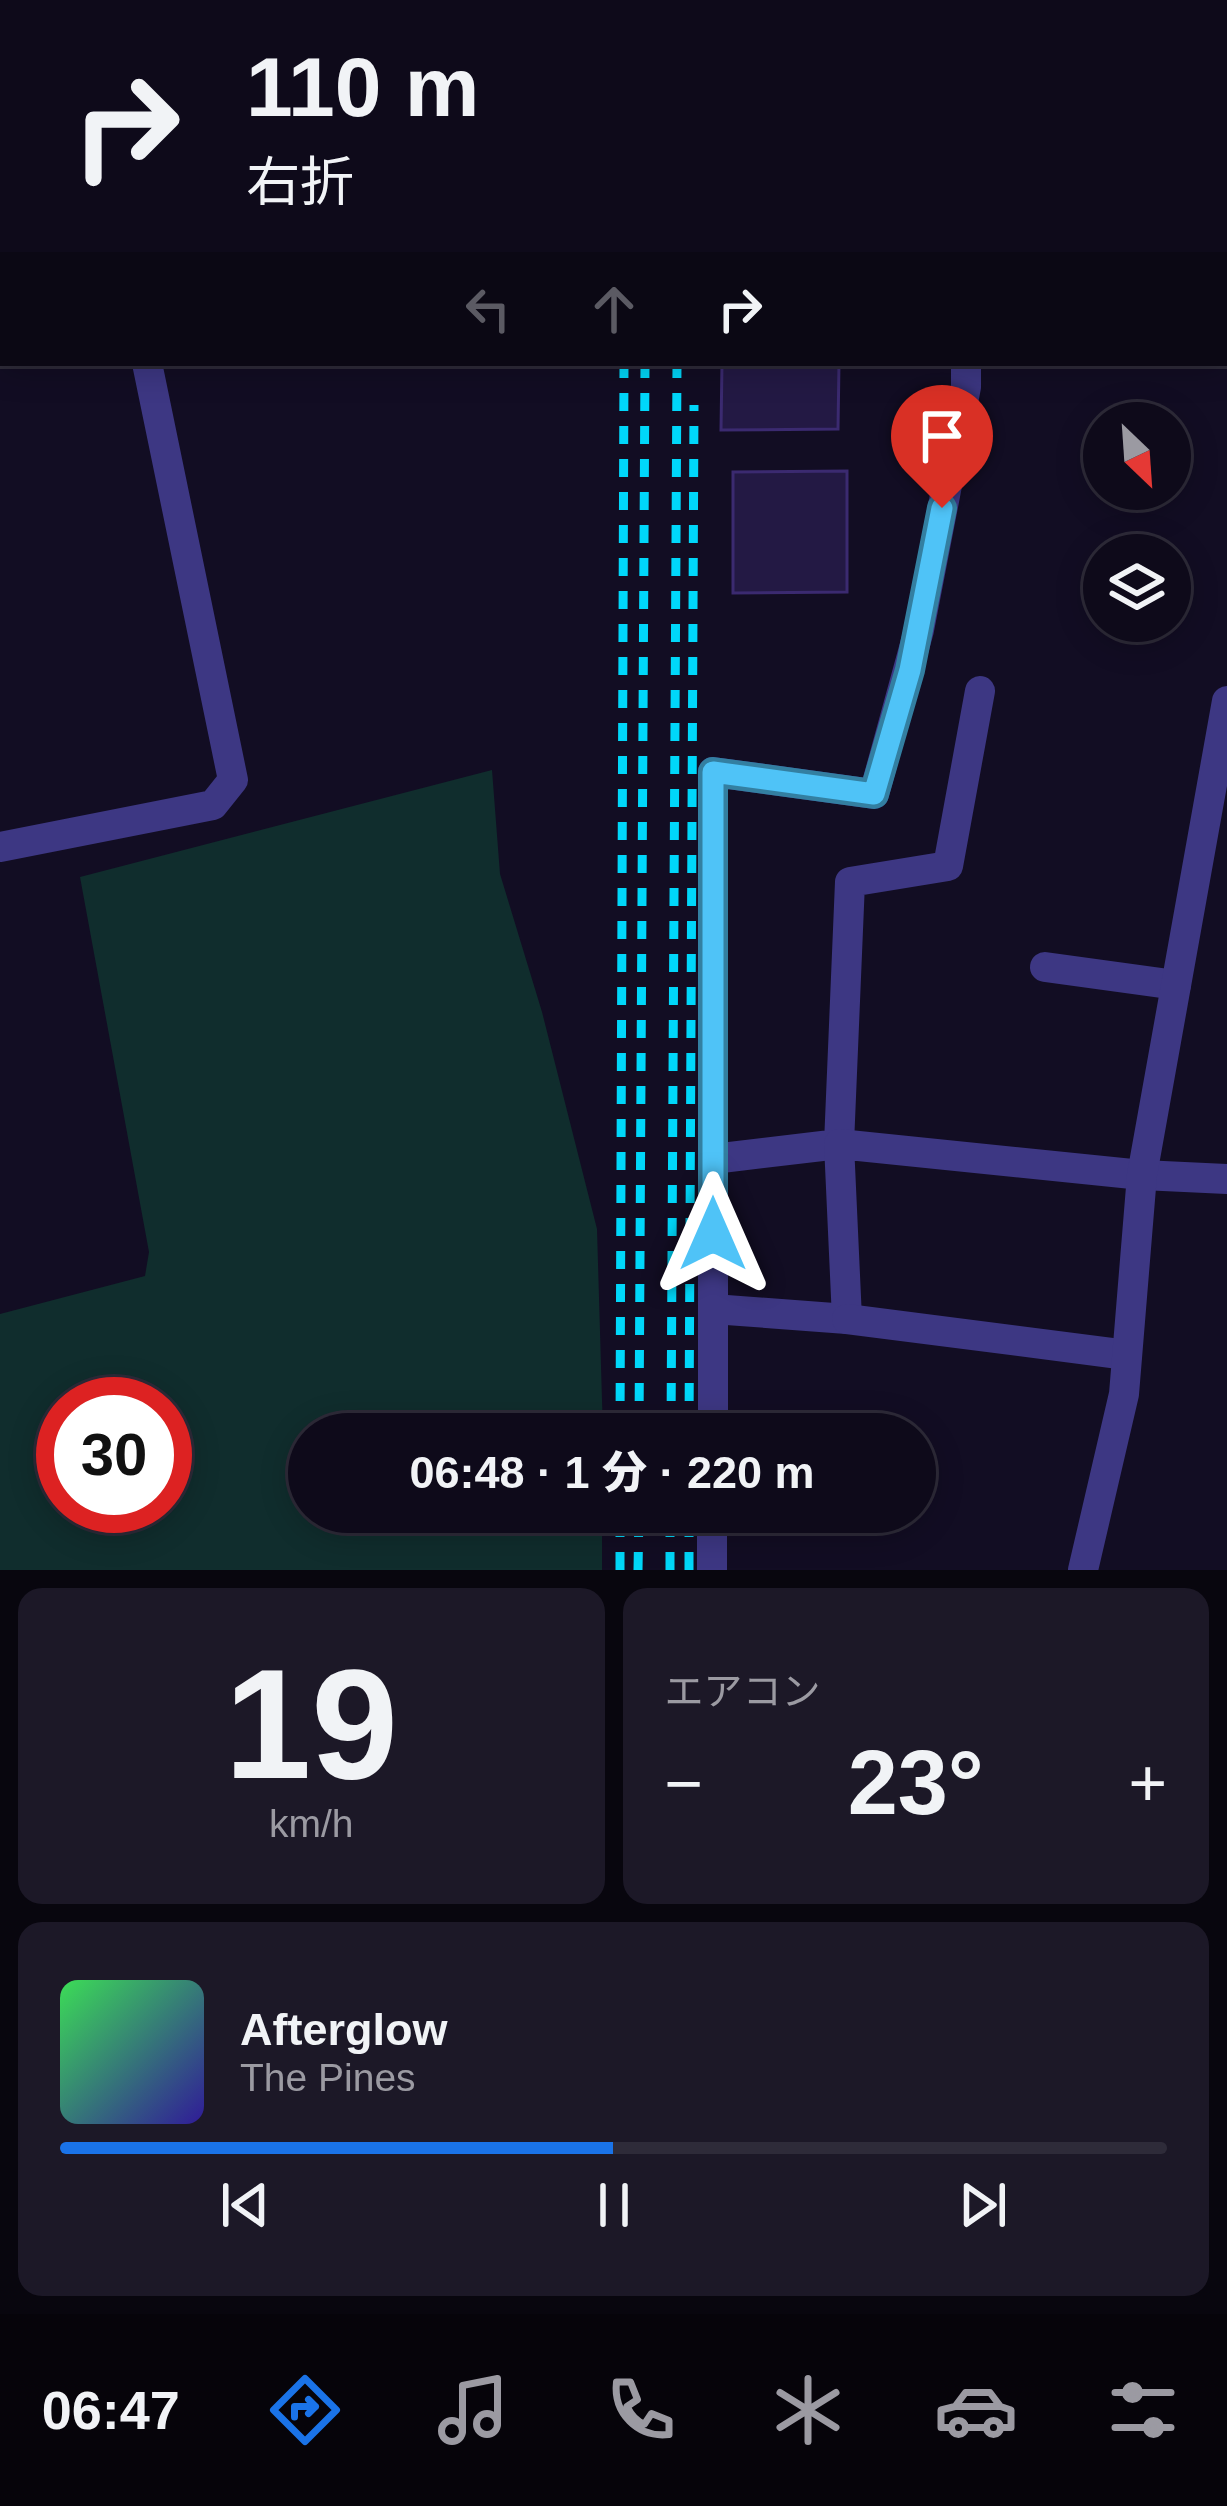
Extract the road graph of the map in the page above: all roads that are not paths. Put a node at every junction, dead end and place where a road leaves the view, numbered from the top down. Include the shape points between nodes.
1 (148, 366) edge
2 (966, 366) edge
3 (980, 691) dead end
4 (1227, 700) edge
5 (0, 848) edge
6 (1046, 967) dead end
7 (1176, 985) junction
8 (839, 1144) junction
9 (713, 1159) junction
10 (1142, 1175) junction
11 (1227, 1179) edge
12 (712, 1309) junction
13 (847, 1319) junction
14 (1127, 1355) junction
15 (712, 1413) edge
16 (712, 1533) edge
17 (712, 1570) edge
18 (1084, 1570) edge

1 - 5 street via 233,780 213,806
2 - 9 street via 919,630 874,794 713,772
3 - 8 street via 947,866 850,882
4 - 7 street
6 - 7 street
7 - 10 street
8 - 9 street
8 - 10 street
8 - 13 street
9 - 12 street
10 - 11 street
10 - 14 street
12 - 13 street
12 - 15 street
13 - 14 street
14 - 18 street
16 - 17 street

